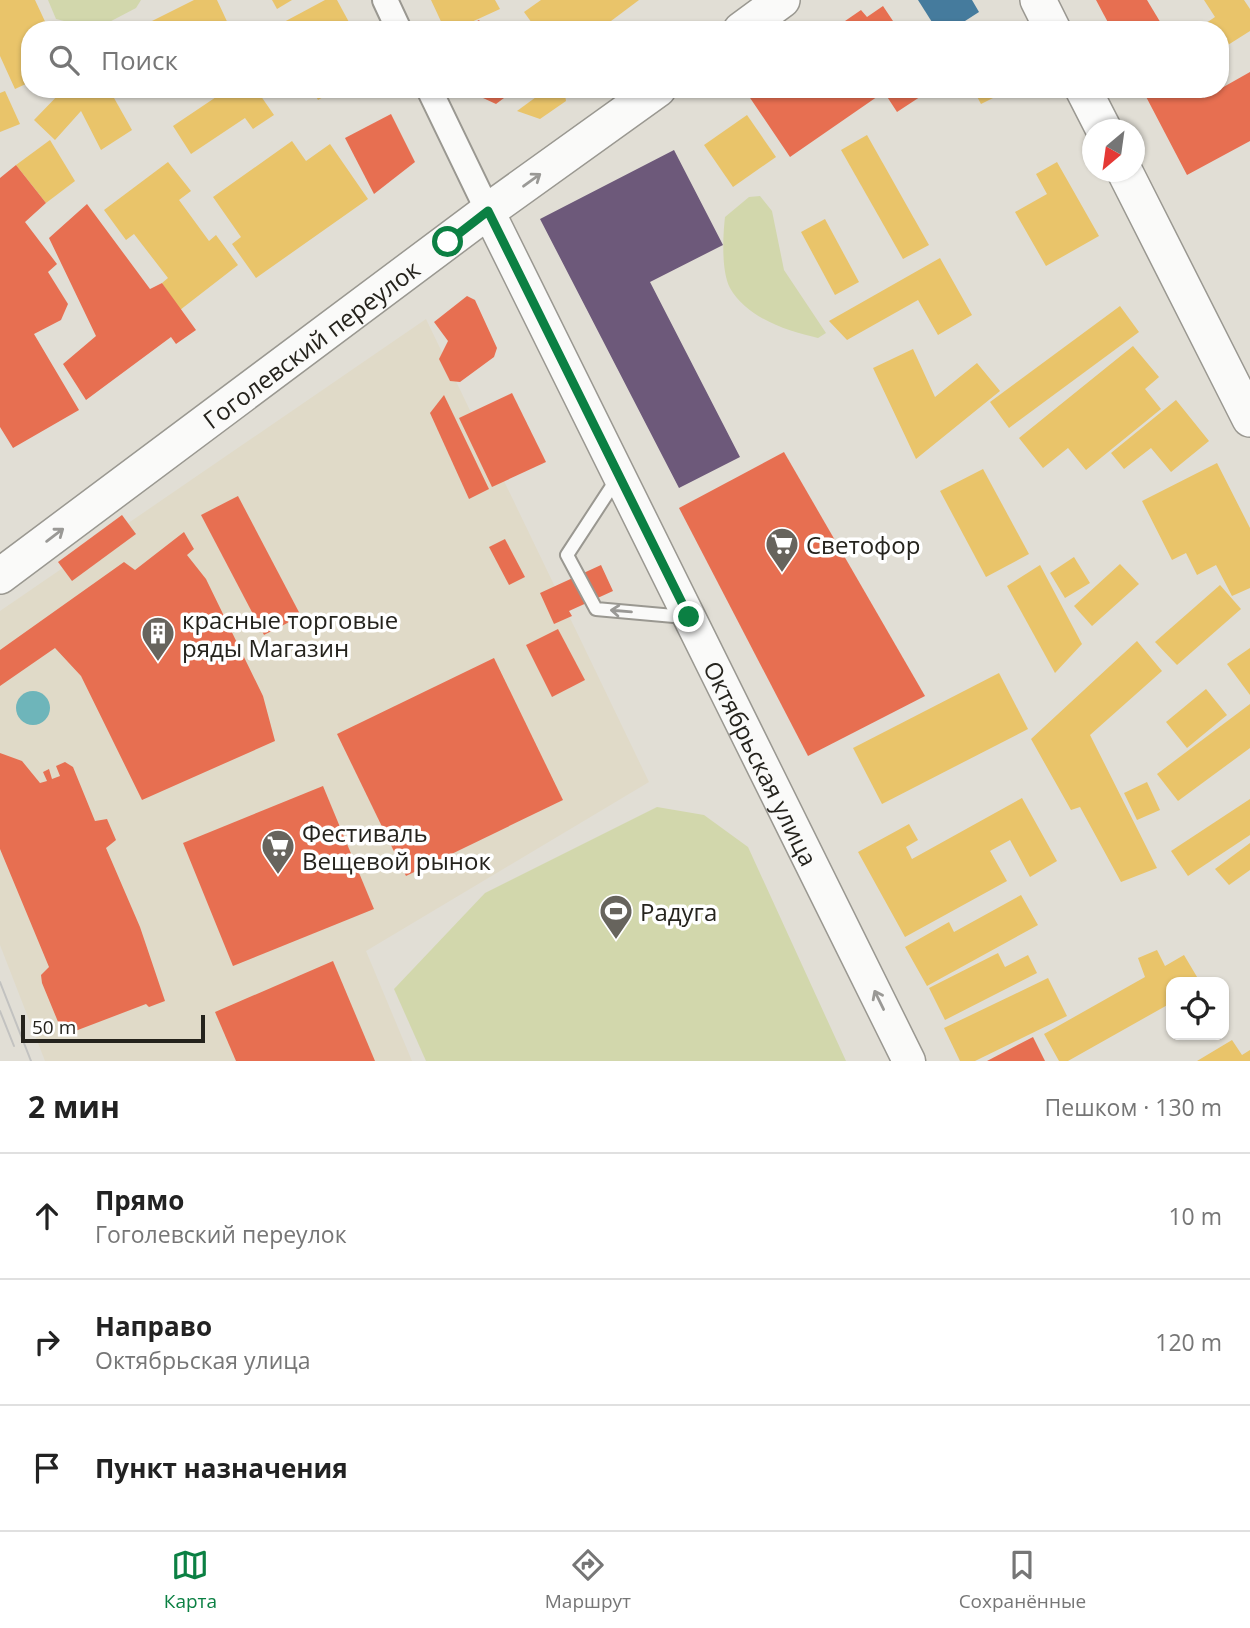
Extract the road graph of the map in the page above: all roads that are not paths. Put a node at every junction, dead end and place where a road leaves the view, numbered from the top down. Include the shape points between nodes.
1 (385, 0) edge
2 (782, 0) edge
3 (1038, 0) edge
4 (395, 21) edge
5 (753, 21) edge
6 (1048, 21) edge
7 (433, 98) edge
8 (645, 98) edge
9 (1088, 98) edge
10 (1098, 119) edge
11 (1130, 182) edge
12 (488, 211) junction
13 (1250, 419) edge
14 (619, 475) junction
15 (0, 576) edge
16 (689, 617) junction
17 (909, 1061) edge

1 - 4 street
2 - 5 main road
3 - 6 main road
7 - 12 street, Октябрьская улица
12 -> 8 main road, Гоголевский переулок
9 - 10 main road
11 - 13 main road
12 - 14 street, Октябрьская улица
15 -> 12 main road, Гоголевский переулок
14 - 16 street, Октябрьская улица
16 -> 14 lane via 596,609 567,555
17 -> 16 street, Октябрьская улица

